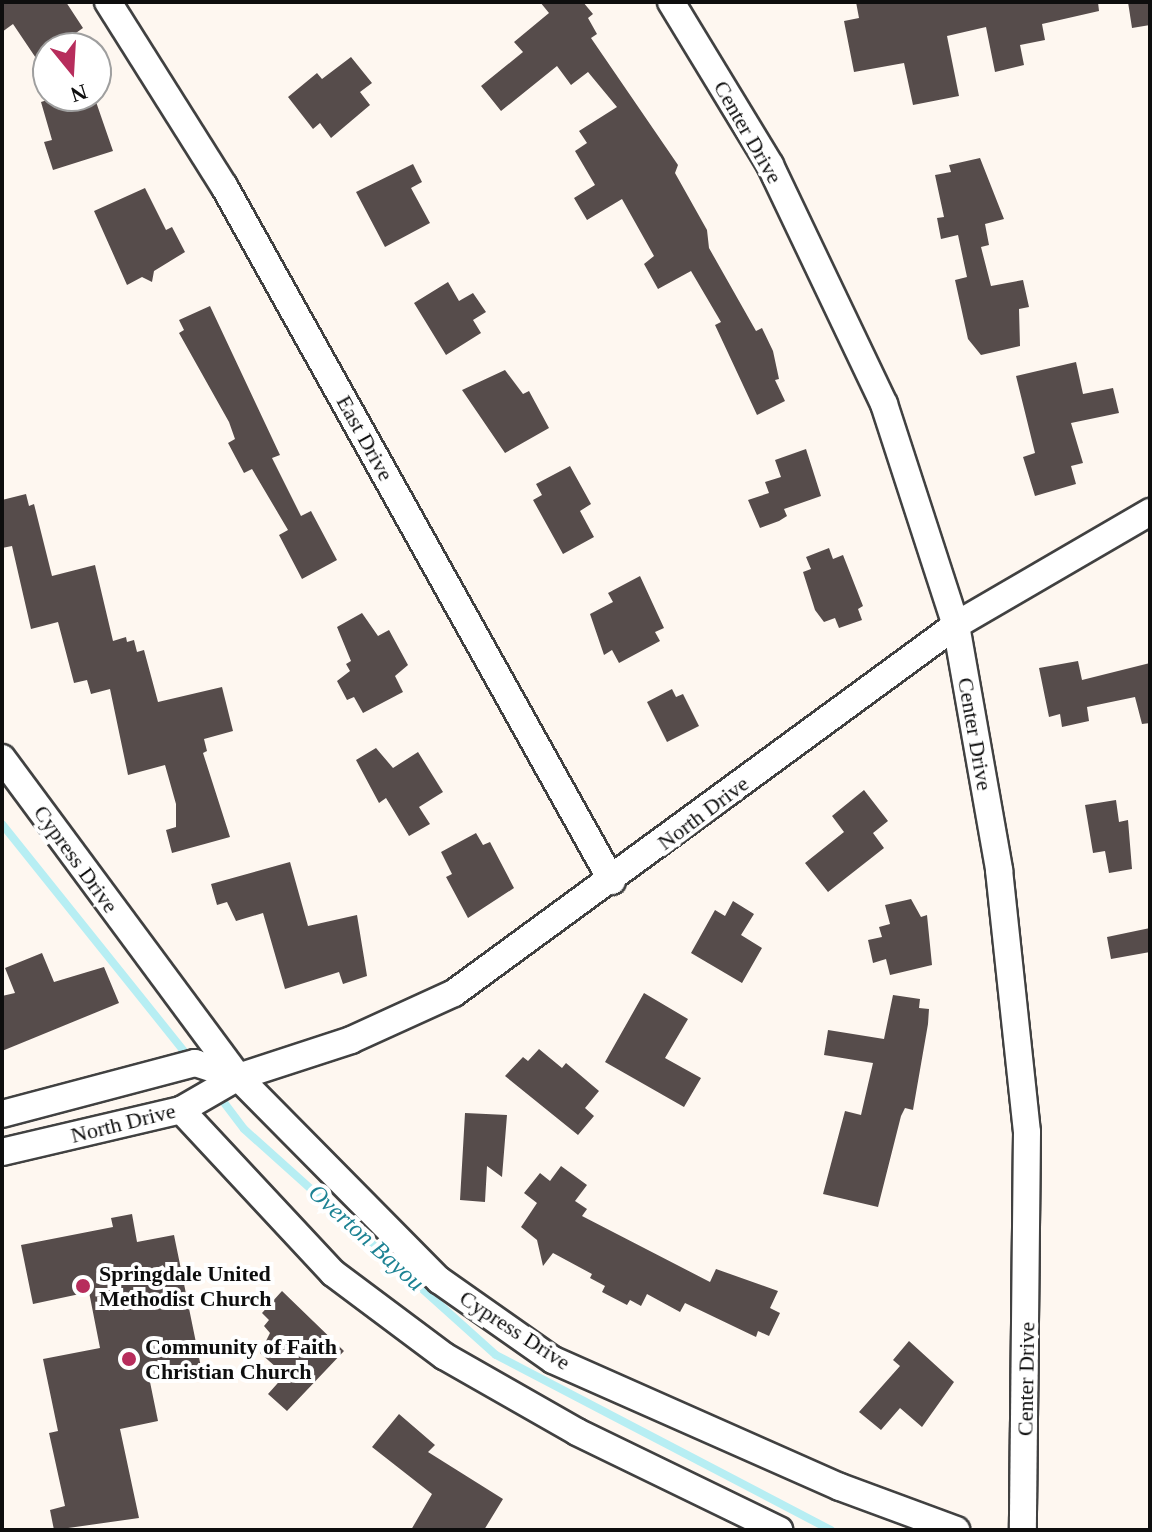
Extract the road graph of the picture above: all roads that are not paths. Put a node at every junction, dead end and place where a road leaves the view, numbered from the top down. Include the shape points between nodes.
1 (108, 2) edge
2 (671, 2) edge
3 (1150, 512) edge
4 (956, 625) junction
5 (2, 758) edge
6 (612, 881) junction
7 (220, 1082) junction
8 (181, 1110) junction
9 (2, 1114) edge
10 (2, 1152) edge
11 (779, 1530) edge
12 (956, 1530) edge
13 (1023, 1530) edge

1 - 6 street, East Drive via 224,186
2 - 4 street, Center Drive via 770,165 884,404
3 - 4 street, North Drive
4 - 6 street, North Drive
4 - 13 street, Center Drive via 999,870 1027,1132
5 - 7 street, Cypress Drive
6 - 7 street, North Drive via 454,993 351,1040
7 - 8 street, North Drive
7 - 9 street, North Drive via 181,1067
7 - 12 street, Cypress Drive via 439,1280 553,1360 840,1487
8 - 10 street, North Drive
8 - 11 street via 333,1273 444,1356 577,1432

